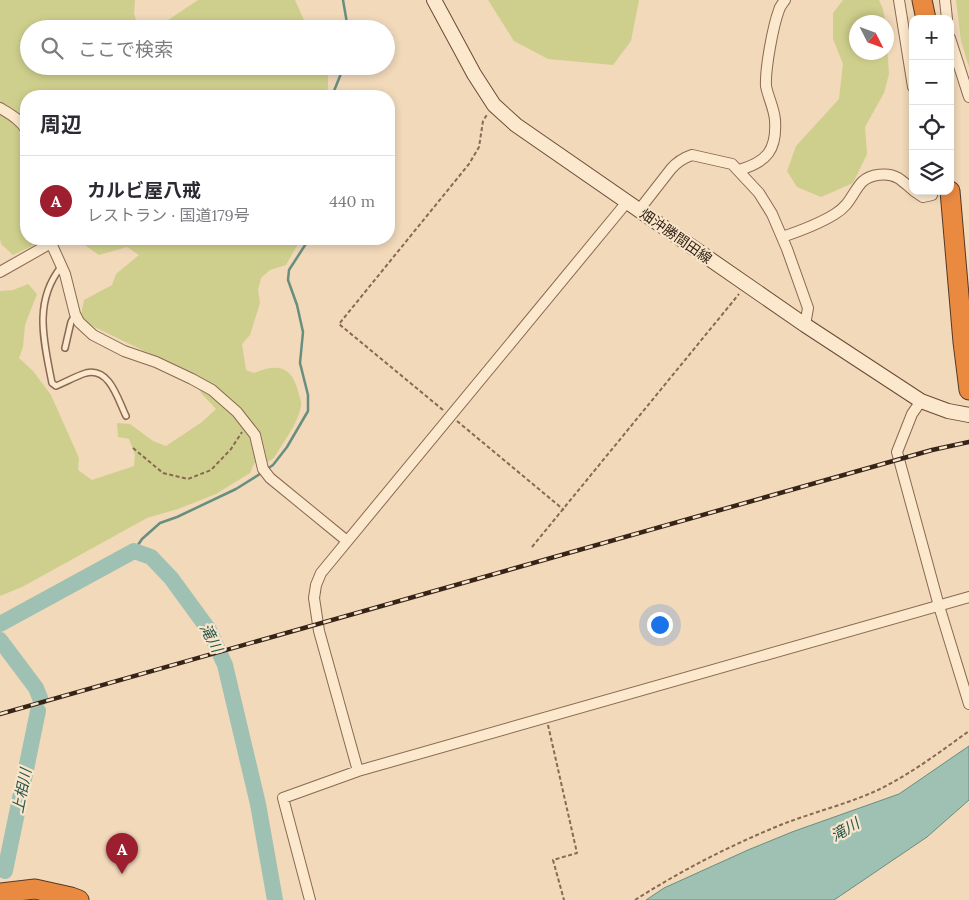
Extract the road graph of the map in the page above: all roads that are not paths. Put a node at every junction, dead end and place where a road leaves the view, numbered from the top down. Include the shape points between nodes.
1 (434, 0) edge
2 (785, 0) edge
3 (899, 0) edge
4 (922, 0) edge
5 (945, 0) edge
6 (925, 15) edge
7 (947, 15) edge
8 (954, 50) edge
9 (909, 62) edge
10 (969, 97) edge
11 (0, 108) edge
12 (20, 122) edge
13 (740, 170) junction
14 (909, 187) edge
15 (920, 195) edge
16 (932, 195) edge
17 (950, 195) edge
18 (952, 195) edge
19 (627, 202) junction
20 (639, 210) junction
21 (782, 237) junction
22 (44, 245) edge
23 (53, 245) edge
24 (61, 266) junction
25 (0, 272) edge
26 (969, 296) edge
27 (75, 314) junction
28 (804, 325) junction
29 (66, 348) dead end
30 (969, 390) edge
31 (921, 401) junction
32 (969, 415) edge
33 (126, 416) dead end
34 (347, 541) junction
35 (969, 596) edge
36 (938, 606) junction
37 (969, 704) edge
38 (358, 771) junction
39 (0, 894) edge
40 (79, 900) edge
41 (310, 900) edge

1 - 19 main road, 畑沖勝間田線 via 494,104 516,125
2 - 13 street via 779,8 775,25 766,84 775,119 770,152 756,166
3 - 9 street
4 - 6 highway
5 - 7 street
8 - 10 street
11 - 12 street
13 - 20 street via 726,162 692,155 686,157 671,169
13 - 21 street via 759,193
14 - 21 street via 892,175 868,178 836,214
15 - 16 street
17 - 30 highway
18 - 26 highway
19 - 20 main road, 畑沖勝間田線
19 - 34 street
20 - 28 main road, 畑沖勝間田線
21 - 28 street via 808,308
22 - 25 street
23 - 24 street
24 - 27 street
24 - 33 lane via 46,294 42,322 52,383 56,386 87,373 104,376
27 - 29 lane via 70,322
27 - 34 street via 93,335 192,378 212,390 256,435 266,473
28 - 31 main road, 畑沖勝間田線
31 - 32 main road, 畑沖勝間田線
31 - 36 street via 912,414 897,452
34 - 38 street via 321,573 314,598 319,631
35 - 36 street
36 - 37 street
36 - 38 street
38 - 41 street via 283,798
39 - 40 highway via 35,889

